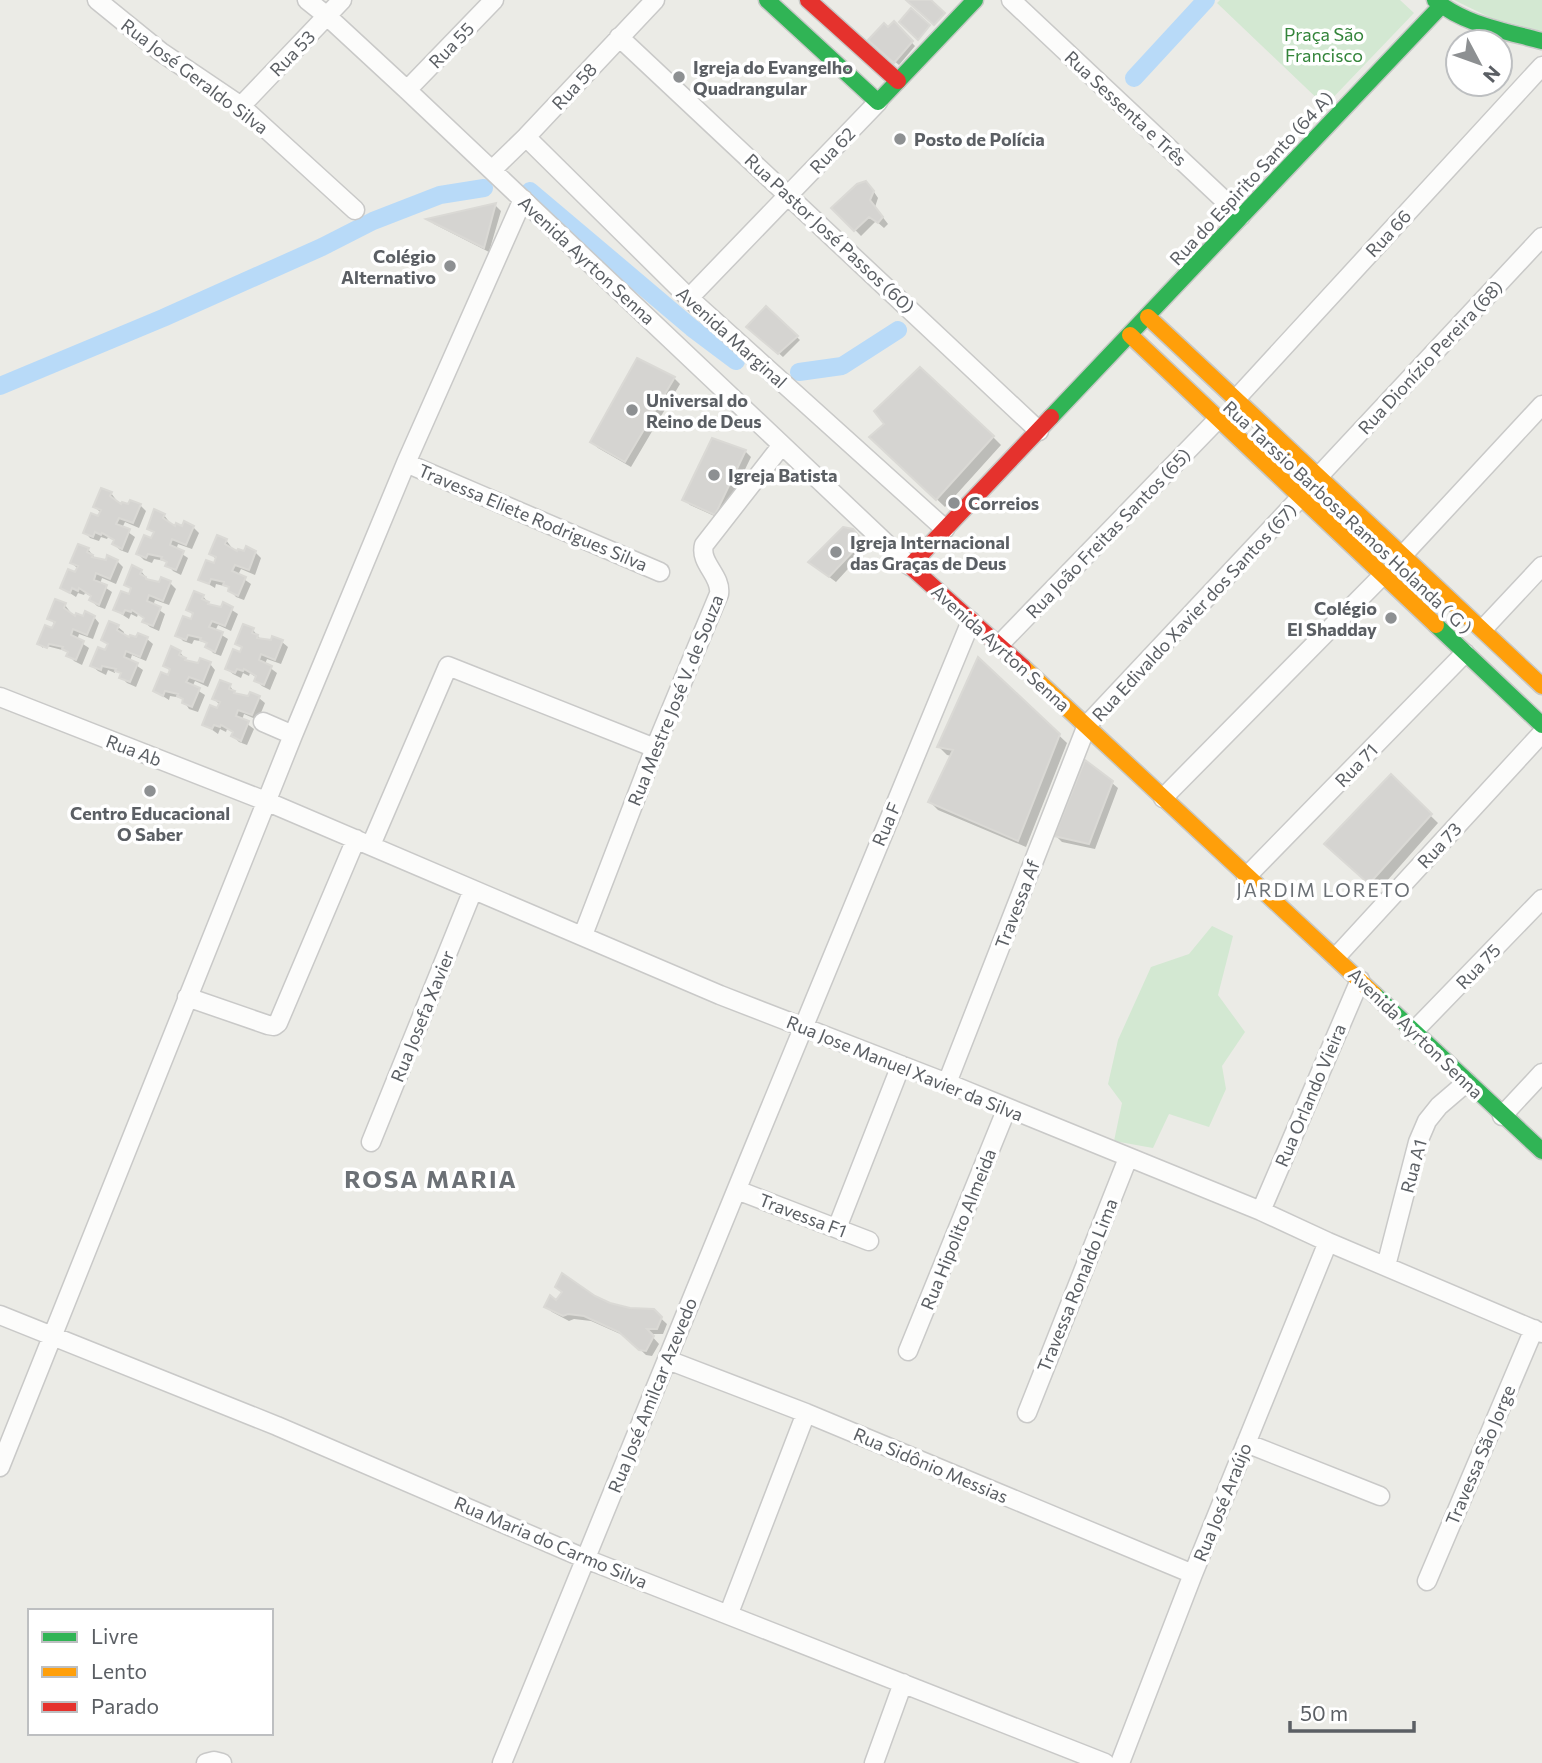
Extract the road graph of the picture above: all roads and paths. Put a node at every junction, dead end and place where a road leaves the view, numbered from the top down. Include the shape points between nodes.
1 (97, 0) edge
2 (307, 0) edge
3 (342, 0) edge
4 (494, 0) edge
5 (655, 0) edge
6 (767, 0) edge
7 (975, 0) edge
8 (1011, 0) edge
9 (812, 1) edge
10 (1438, 3) edge
11 (327, 16) junction
12 (619, 37) junction
13 (1542, 41) edge
14 (1542, 66) edge
15 (898, 81) junction
16 (407, 90) junction
17 (878, 102) junction
18 (241, 107) junction
19 (526, 137) junction
20 (492, 170) junction
21 (789, 195) junction
22 (523, 200) junction
23 (355, 210) dead end
24 (1241, 216) junction
25 (1542, 237) edge
26 (689, 298) junction
27 (1148, 317) junction
28 (1130, 335) junction
29 (1235, 400) junction
30 (1542, 405) edge
31 (1217, 420) junction
32 (1039, 431) junction
33 (782, 445) junction
34 (406, 463) junction
35 (1318, 477) junction
36 (1300, 498) junction
37 (945, 529) junction
38 (1402, 556) junction
39 (910, 566) junction
40 (1542, 566) edge
41 (660, 572) dead end
42 (1382, 576) junction
43 (1441, 592) junction
44 (1422, 612) junction
45 (971, 621) junction
46 (1483, 629) junction
47 (999, 645) junction
48 (1465, 653) junction
49 (1542, 686) edge
50 (0, 697) edge
51 (263, 722) dead end
52 (1087, 725) junction
53 (1542, 725) edge
54 (1542, 733) edge
55 (293, 735) junction
56 (655, 748) junction
57 (1163, 798) junction
58 (268, 802) junction
59 (364, 842) junction
60 (1246, 877) junction
61 (473, 890) junction
62 (1542, 899) edge
63 (583, 935) junction
64 (1336, 957) junction
65 (1360, 979) junction
66 (187, 997) junction
67 (801, 1027) junction
68 (1413, 1032) junction
69 (901, 1065) junction
70 (1542, 1073) edge
71 (947, 1083) junction
72 (1467, 1083) junction
73 (1007, 1108) junction
74 (1502, 1116) junction
75 (371, 1142) dead end
76 (1542, 1152) edge
77 (1128, 1158) junction
78 (737, 1190) junction
79 (1261, 1211) junction
80 (837, 1228) junction
81 (869, 1241) dead end
82 (1328, 1242) junction
83 (1386, 1266) junction
84 (0, 1315) edge
85 (1538, 1331) edge
86 (53, 1336) junction
87 (908, 1351) dead end
88 (668, 1360) junction
89 (806, 1413) junction
90 (1027, 1413) dead end
91 (1246, 1443) junction
92 (0, 1467) edge
93 (1380, 1496) dead end
94 (586, 1559) junction
95 (1193, 1574) junction
96 (1427, 1581) dead end
97 (729, 1614) junction
98 (903, 1683) junction
99 (206, 1763) edge
100 (222, 1763) edge
101 (502, 1763) edge
102 (874, 1763) edge
103 (1105, 1763) edge
104 (1120, 1763) edge

1 - 18 street, Rua José Geraldo Silva via 161,52
2 - 11 street, Avenida Ayrton Senna
3 - 11 street, Rua 53
4 - 16 street, Rua 55
5 - 12 street, Rua 58
6 - 17 street
7 - 15 street, Rua 62
8 - 24 street, Rua Sessenta e Três
9 - 15 street
10 - 13 street via 1480,24
10 - 24 street, Rua do Espirito Santo (64 A)
11 - 16 street, Avenida Ayrton Senna
11 - 18 street, Rua 53
12 - 19 street, Rua 58
12 - 21 street, Rua Pastor José Passos (60)
14 - 29 street, Rua 66
15 - 17 street, Rua 62
16 - 20 street, Avenida Ayrton Senna
17 - 21 street, Rua 62
18 - 23 street, Rua José Geraldo Silva
19 - 20 street, Rua 58
19 - 26 street, Avenida Marginal
20 - 22 street, Avenida Ayrton Senna
21 - 26 street, Rua 62
21 - 32 street, Rua Pastor José Passos (60)
22 - 33 street, Avenida Ayrton Senna
22 - 34 street
24 - 27 street, Rua do Espirito Santo (64 A)
25 - 35 street, Rua Dionízio Pereira (68)
26 - 37 street, Avenida Marginal
27 - 28 street, Rua do Espirito Santo (64 A)
27 - 29 street, Rua Tarssio Barbosa Ramos Holanda ( G )
28 - 31 street, Rua Tarssio Barbosa Ramos Holanda ( G )
28 - 32 street, Rua do Espirito Santo (64 A)
29 - 35 street, Rua Tarssio Barbosa Ramos Holanda ( G )
30 - 38 street
31 - 36 street, Rua Tarssio Barbosa Ramos Holanda ( G )
31 - 47 street, Rua João Freitas Santos (65)
32 - 37 street, Rua do Espirito Santo (64 A)
33 - 39 street, Avenida Ayrton Senna
33 - 56 street, Rua Mestre José V. de Souza via 704,545 704,556 720,591
34 - 41 street, Travessa Eliete Rodrigues Silva
34 - 55 street
35 - 38 street, Rua Tarssio Barbosa Ramos Holanda ( G )
36 - 42 street, Rua Tarssio Barbosa Ramos Holanda ( G )
36 - 52 street, Rua Edivaldo Xavier dos Santos (67)
37 - 39 street, Rua do Espirito Santo (64 A)
38 - 43 street, Rua Tarssio Barbosa Ramos Holanda ( G )
39 - 45 street, Avenida Ayrton Senna
40 - 46 street
42 - 44 street, Rua Tarssio Barbosa Ramos Holanda ( G )
42 - 57 street
43 - 44 street
43 - 46 street, Rua Tarssio Barbosa Ramos Holanda ( G )
44 - 48 street, Rua Tarssio Barbosa Ramos Holanda ( G )
45 - 47 street, Avenida Ayrton Senna
45 - 67 street, Rua F
46 - 49 street, Rua Tarssio Barbosa Ramos Holanda ( G )
47 - 52 street, Avenida Ayrton Senna
48 - 53 street, Rua Tarssio Barbosa Ramos Holanda ( G )
48 - 60 street, Rua 71
50 - 58 street, Rua Ab
51 - 55 street
52 - 57 street, Avenida Ayrton Senna
52 - 71 street, Travessa Af
54 - 64 street, Rua 73
55 - 58 street
56 - 59 street via 448,666
56 - 63 street, Rua Mestre José V. de Souza
57 - 60 street, Avenida Ayrton Senna
58 - 59 street, Rua Jose Manuel Xavier da Silva
58 - 66 street
59 - 61 street, Rua Jose Manuel Xavier da Silva
59 - 66 street via 278,1023 268,1025
60 - 64 street, Avenida Ayrton Senna
61 - 63 street, Rua Jose Manuel Xavier da Silva
61 - 75 street, Rua Josefa Xavier
62 - 68 street, Rua 75
63 - 67 street, Rua Jose Manuel Xavier da Silva
64 - 65 street, Avenida Ayrton Senna
65 - 68 street, Avenida Ayrton Senna
65 - 79 street, Rua Orlando Vieira
66 - 86 street
67 - 69 street, Rua Jose Manuel Xavier da Silva
67 - 78 street, Rua José Amilcar Azevedo
68 - 72 street, Avenida Ayrton Senna
69 - 71 street, Rua Jose Manuel Xavier da Silva
69 - 80 street
70 - 74 street
71 - 73 street, Rua Jose Manuel Xavier da Silva
72 - 74 street, Avenida Ayrton Senna
72 - 83 street, Rua A1 via 1434,1112 1422,1131
73 - 77 street, Rua Jose Manuel Xavier da Silva
73 - 87 street, Rua Hipolito Almeida
74 - 76 street, Avenida Ayrton Senna
77 - 79 street, Rua Jose Manuel Xavier da Silva
77 - 90 street, Travessa Ronaldo Lima
78 - 80 street, Travessa F1
78 - 88 street, Rua José Amilcar Azevedo
79 - 82 street, Rua Jose Manuel Xavier da Silva
80 - 81 street, Travessa F1
82 - 83 street, Rua Jose Manuel Xavier da Silva
82 - 91 street, Rua José Araújo
83 - 85 street, Rua Jose Manuel Xavier da Silva
84 - 86 street, Rua Maria do Carmo Silva
85 - 96 street, Travessa São Jorge
86 - 92 street
86 - 94 street, Rua Maria do Carmo Silva
88 - 89 street, Rua Sidônio Messias
88 - 94 street, Rua José Amilcar Azevedo
89 - 95 street, Rua Sidônio Messias
89 - 97 street
91 - 93 street
91 - 95 street, Rua José Araújo
94 - 97 street, Rua Maria do Carmo Silva
94 - 101 street, Rua José Amilcar Azevedo
95 - 104 street, Rua José Araújo
97 - 98 street, Rua Maria do Carmo Silva
98 - 102 street
98 - 103 street, Rua Maria do Carmo Silva
99 - 100 street

